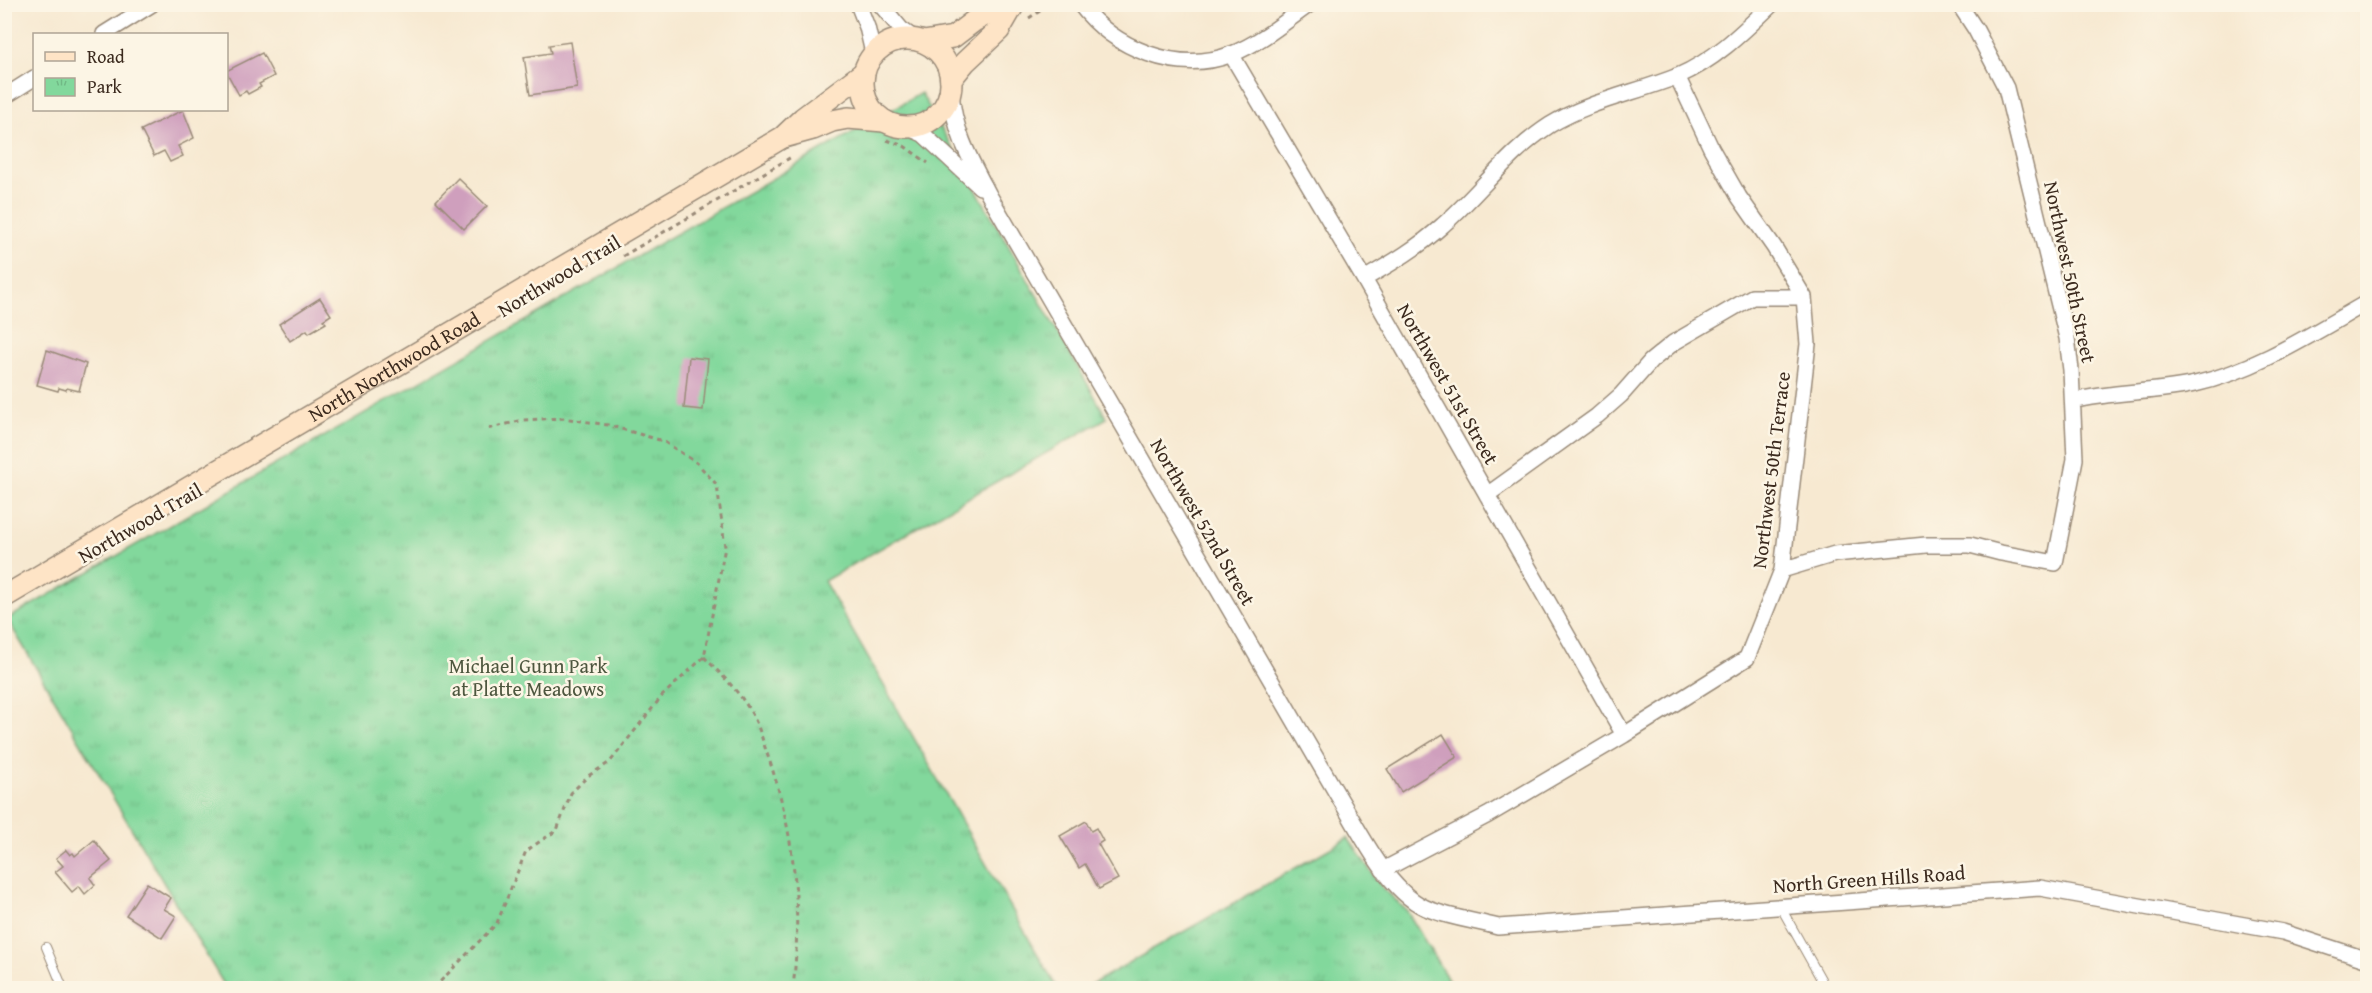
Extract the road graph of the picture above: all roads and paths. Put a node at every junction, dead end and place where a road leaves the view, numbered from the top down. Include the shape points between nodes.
1 (152, 4) edge
2 (858, 4) edge
3 (880, 4) edge
4 (1006, 4) edge
5 (1051, 4) edge
6 (1080, 4) edge
7 (1310, 4) edge
8 (1772, 4) edge
9 (1959, 4) edge
10 (1021, 12) edge
11 (106, 33) edge
12 (920, 40) junction
13 (873, 53) junction
14 (1232, 54) junction
15 (863, 73) junction
16 (1677, 76) junction
17 (33, 79) edge
18 (951, 85) junction
19 (4, 97) edge
20 (909, 128) junction
21 (884, 130) junction
22 (788, 146) junction
23 (953, 162) junction
24 (989, 195) junction
25 (619, 258) dead end
26 (1364, 279) junction
27 (1804, 297) junction
28 (2367, 302) edge
29 (2073, 401) junction
30 (487, 429) dead end
31 (1487, 495) junction
32 (1782, 570) junction
33 (11, 605) edge
34 (4, 620) edge
35 (704, 657) junction
36 (1624, 735) junction
37 (1383, 870) junction
38 (1780, 906) junction
39 (46, 947) dead end
40 (2367, 960) edge
41 (63, 988) edge
42 (434, 988) edge
43 (794, 988) edge
44 (1826, 988) edge

1 - 11 street
2 - 13 street
3 - 12 street via 901,29
4 - 12 street via 952,37
5 - 10 path
6 - 14 street via 1114,36 1142,53 1200,61
7 - 14 street
8 - 16 street via 1718,53
9 - 29 street, Northwest 50th Street via 2006,88 2067,338
10 - 18 street via 965,62
12 - 13 street via 892,40
12 - 18 street via 942,56
13 - 15 street
14 - 26 street, Northwest 51st Street
15 - 21 street via 866,101
15 - 22 street, North Northwood Road via 803,118
16 - 26 street via 1575,111 1551,125 1516,151 1414,250
16 - 27 street, Northwest 50th Terrace via 1739,197
17 - 19 street
18 - 20 street via 947,103 931,120
18 - 24 street, Northwest 52nd Street via 958,134
20 - 21 street via 896,126
20 - 23 street, Northwest 52nd Street via 923,134
21 - 22 street, North Northwood Road via 848,118 813,129
21 - 23 path via 941,172
22 - 25 path, Northwood Trail
22 - 33 street, North Northwood Road
23 - 24 street, Northwest 52nd Street
24 - 37 street, Northwest 52nd Street
26 - 31 street, Northwest 51st Street
27 - 31 street via 1752,297 1673,343 1597,417
27 - 32 street, Northwest 50th Terrace via 1808,344
28 - 29 street via 2238,371 2155,392
29 - 32 street, Northwest 50th Street via 2075,459 2055,563 1970,545 1926,545 1834,554
30 - 35 path via 523,420 563,418 608,425 663,441 697,463 717,485 725,547
31 - 36 street, Northwest 51st Street
32 - 36 street, Northwest 50th Terrace via 1747,658
33 - 34 path
35 - 42 path via 663,696 610,762 571,793 557,830 526,851 498,923
35 - 43 path via 729,682 755,720 778,787 794,856 798,942
36 - 37 street, Northwest 50th Terrace via 1488,815
37 - 38 street, North Green Hills Road via 1407,896 1430,910 1498,927
38 - 40 street, North Green Hills Road via 2040,888 2283,932
38 - 44 lane
39 - 41 lane

